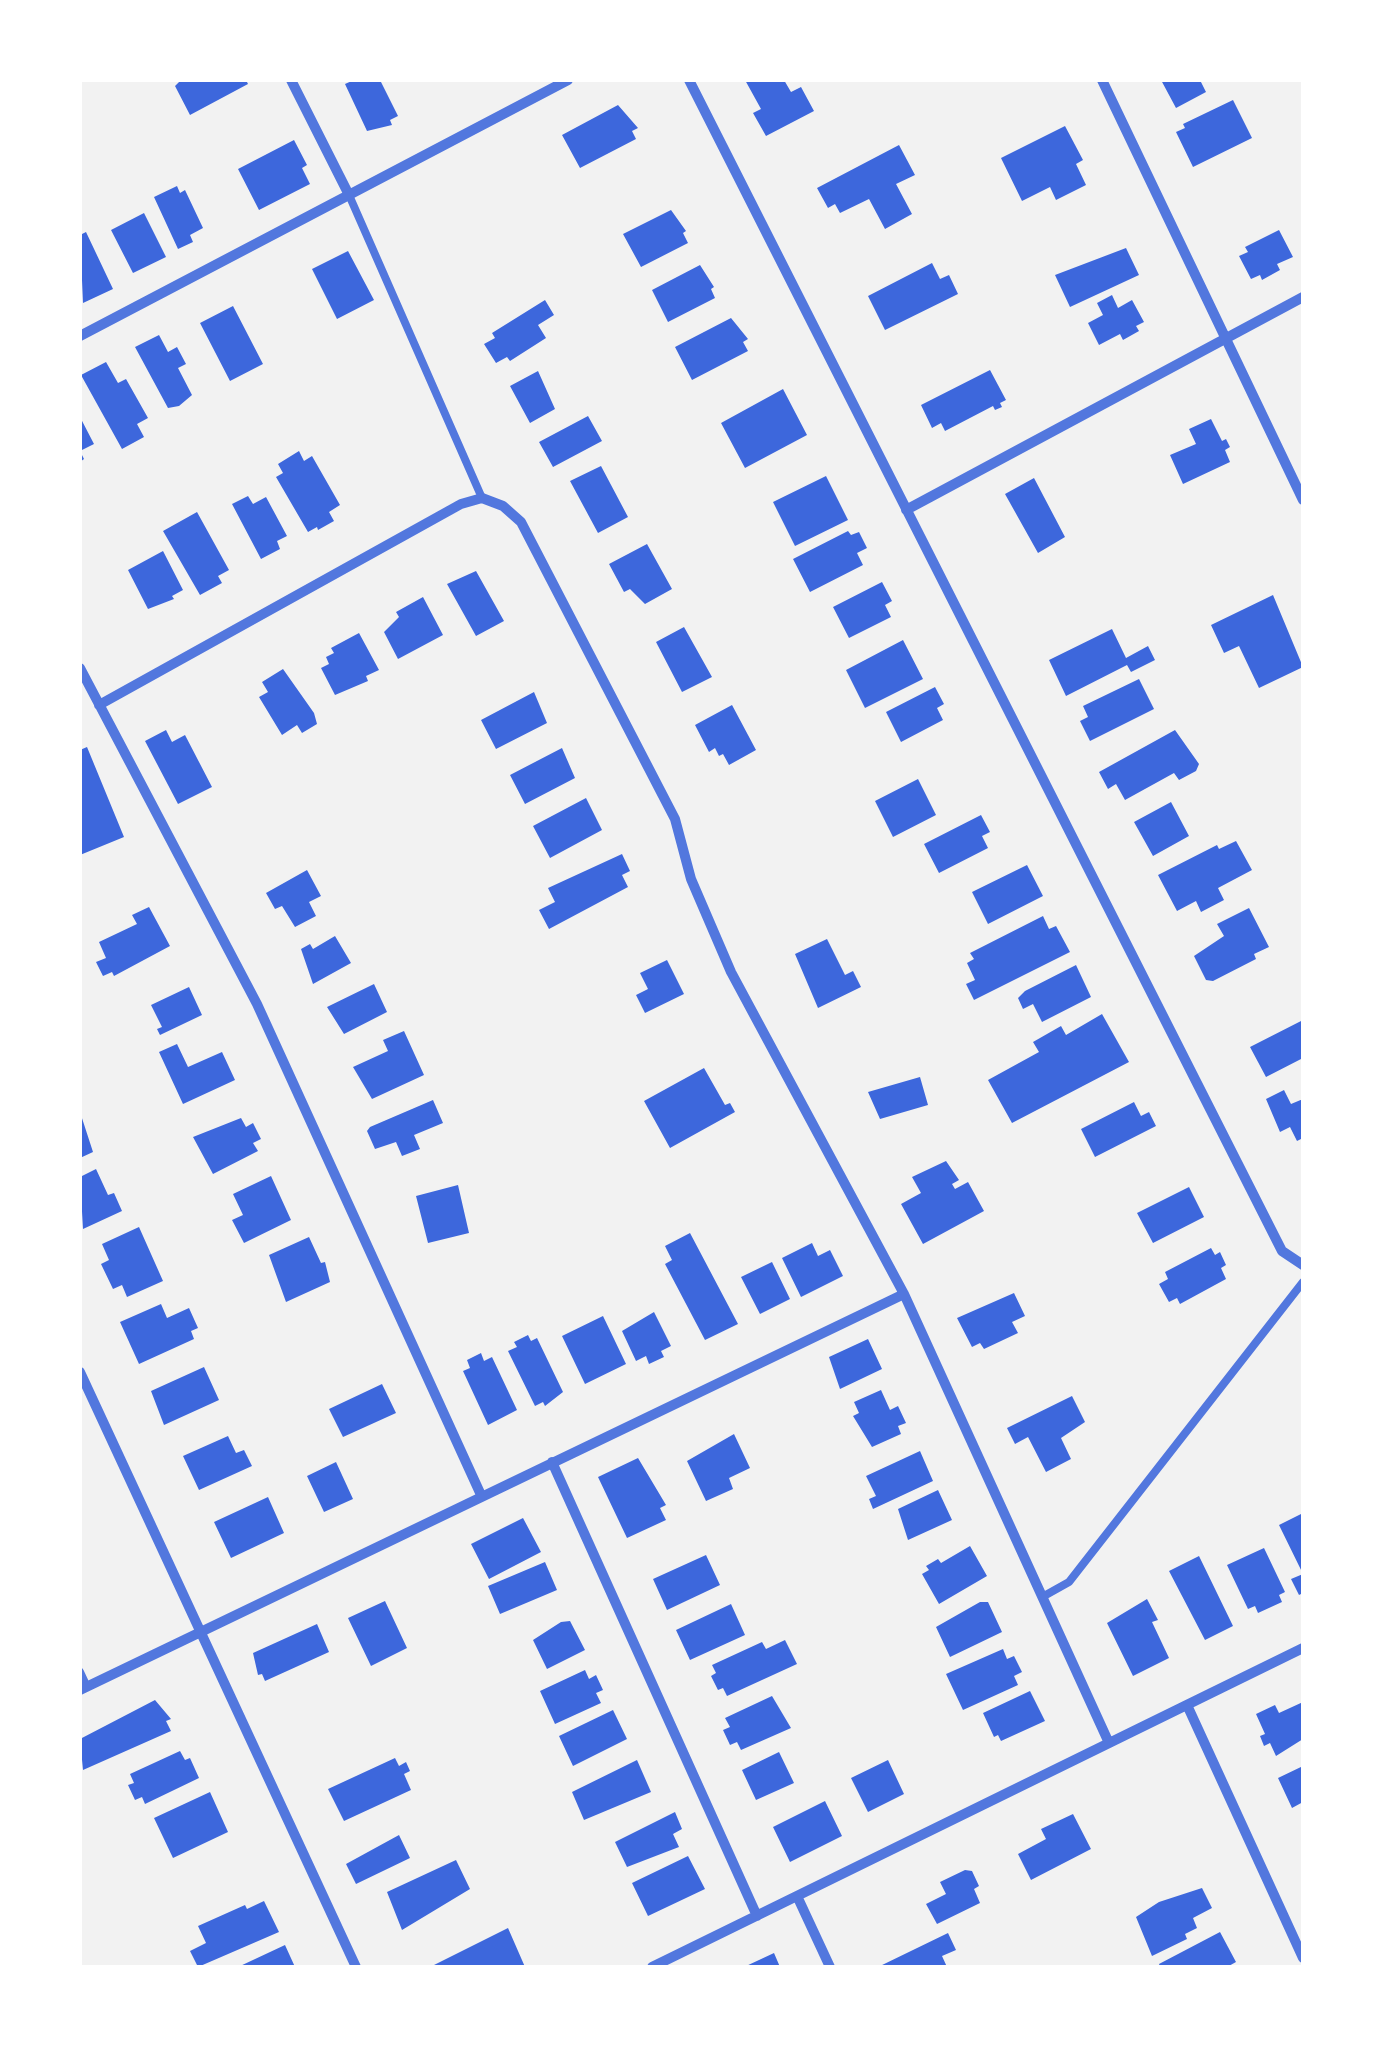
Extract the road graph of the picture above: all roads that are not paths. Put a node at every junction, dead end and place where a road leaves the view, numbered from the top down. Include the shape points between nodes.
1 (291, 80) edge
2 (568, 80) edge
3 (690, 80) edge
4 (1102, 80) edge
5 (348, 195) junction
6 (1303, 296) edge
7 (80, 336) edge
8 (1226, 338) junction
9 (482, 498) junction
10 (1303, 500) edge
11 (906, 510) junction
12 (80, 668) edge
13 (99, 705) junction
14 (1303, 1265) edge
15 (1303, 1282) edge
16 (904, 1294) junction
17 (80, 1372) edge
18 (552, 1462) junction
19 (481, 1496) junction
20 (1044, 1596) junction
21 (202, 1631) junction
22 (1303, 1648) edge
23 (80, 1672) edge
24 (83, 1689) edge
25 (1187, 1705) junction
26 (1109, 1744) junction
27 (797, 1896) junction
28 (757, 1916) junction
29 (1303, 1958) edge
30 (356, 1967) edge
31 (652, 1967) edge
32 (830, 1967) edge

1 - 5 street
2 - 5 street
3 - 11 street
4 - 8 street
5 - 7 street
5 - 9 lane
6 - 8 street
8 - 10 street
8 - 11 street
9 - 13 street
9 - 16 street via 521,522 675,819 731,972
11 - 14 street via 1282,1251
12 - 13 street
13 - 19 street via 257,1004
15 - 20 lane via 1070,1582
16 - 18 street
16 - 20 street
17 - 21 street
18 - 19 street
18 - 28 street
19 - 21 street
20 - 26 street
21 - 24 street
21 - 30 street
22 - 25 street
23 - 24 lane
25 - 26 street
25 - 29 street
26 - 27 street
27 - 28 street
27 - 32 street
28 - 31 street

